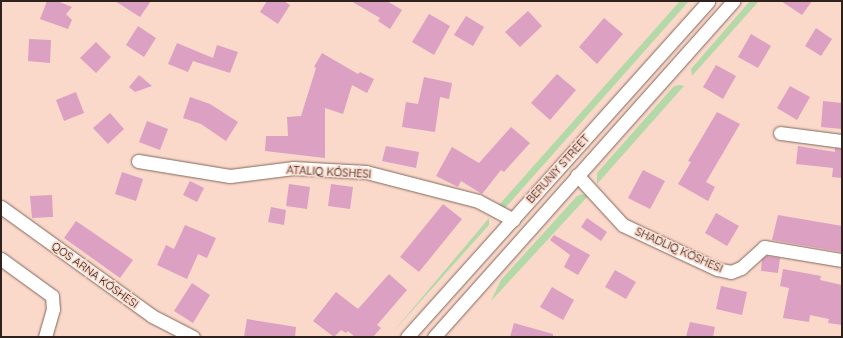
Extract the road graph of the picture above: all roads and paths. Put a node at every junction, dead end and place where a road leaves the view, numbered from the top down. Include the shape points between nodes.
1 (708, 1) edge
2 (733, 1) edge
3 (780, 133) dead end
4 (842, 141) edge
5 (138, 161) dead end
6 (577, 175) junction
7 (1, 207) edge
8 (513, 220) junction
9 (1, 259) edge
10 (842, 260) edge
11 (45, 337) edge
12 (193, 337) edge
13 (407, 337) edge
14 (434, 337) edge

1 - 8 street, BERUNIY STREET
2 - 6 street, BERUNIY STREET
3 - 4 street
5 - 8 street via 230,176 294,168 366,172 478,201
6 - 10 street via 623,225 717,269 731,272 741,268 764,247
6 - 14 street, BERUNIY STREET
7 - 12 street, QOS ARNA KÓSHESI via 152,316
8 - 13 street, BERUNIY STREET
9 - 11 street via 52,296 53,309

